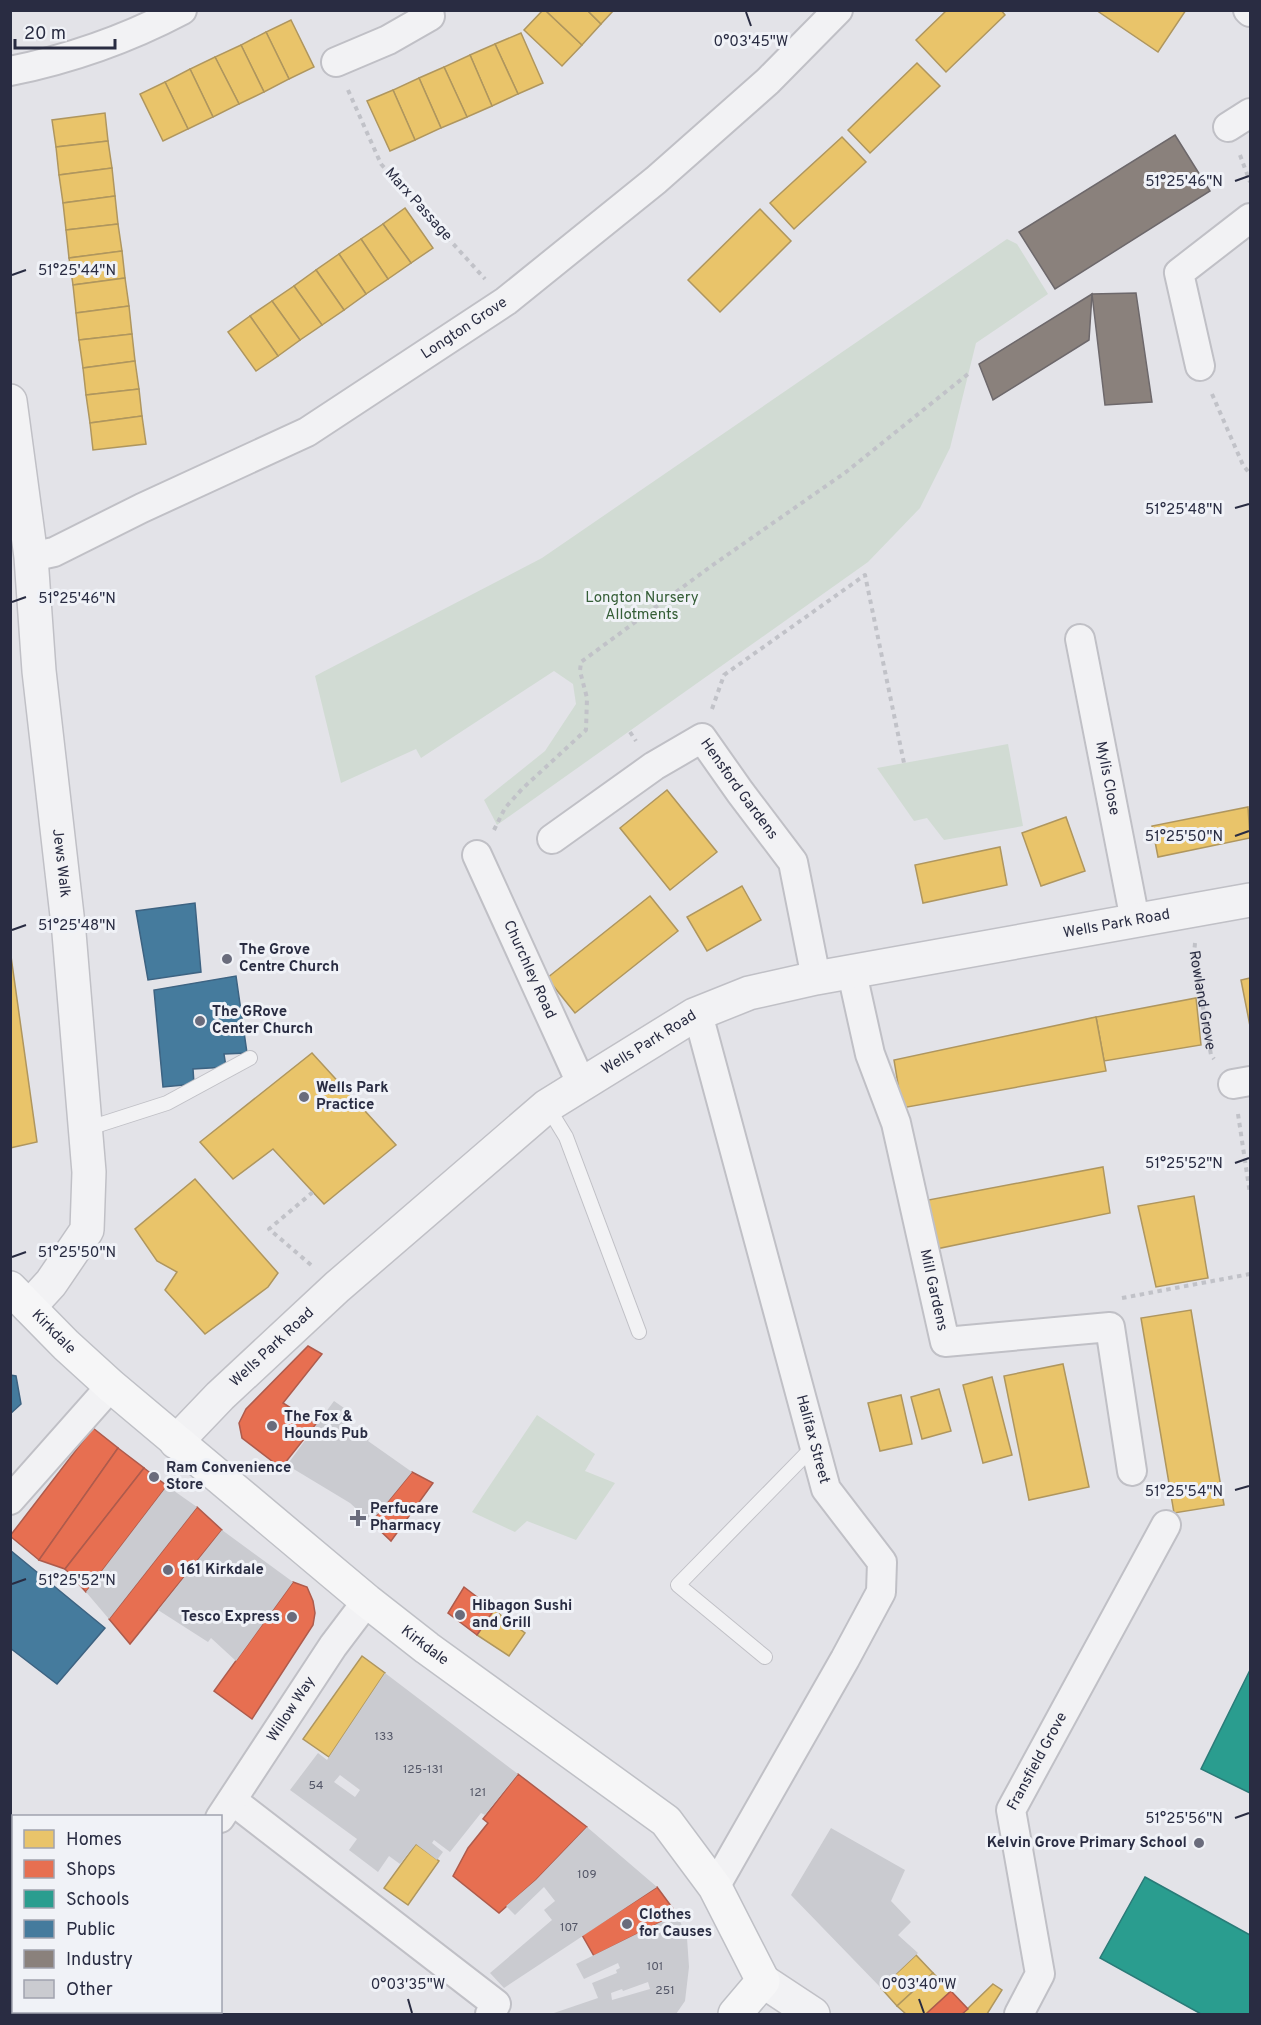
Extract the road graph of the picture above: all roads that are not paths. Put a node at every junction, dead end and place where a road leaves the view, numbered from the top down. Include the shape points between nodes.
1 (182, 10) edge
2 (838, 10) edge
3 (432, 12) edge
4 (336, 62) road end
5 (10, 71) edge
6 (1251, 218) edge
7 (1200, 366) road end
8 (10, 401) edge
9 (31, 557) junction
10 (1080, 639) dead end
11 (552, 839) dead end
12 (477, 855) road end
13 (1251, 900) edge
14 (1135, 920) junction
15 (852, 973) junction
16 (816, 978) junction
17 (694, 1015) junction
18 (250, 1058) dead end
19 (581, 1083) junction
20 (547, 1106) junction
21 (86, 1129) junction
22 (20, 1298) edge
23 (639, 1332) dead end
24 (111, 1386) junction
25 (176, 1442) junction
26 (814, 1445) junction
27 (1132, 1471) dead end
28 (10, 1500) edge
29 (1166, 1526) dead end
30 (367, 1601) junction
31 (765, 1657) dead end
32 (227, 1810) edge
33 (715, 1887) junction
34 (763, 1981) junction
35 (490, 2014) edge
36 (735, 2014) edge
37 (813, 2014) edge
38 (1019, 2014) edge

1 - 5 street via 79,54
2 - 9 street, Longton Grove via 768,81 656,180 506,301 307,432 54,552
3 - 4 street via 388,40
6 - 7 street via 1179,273
8 - 9 street, Jews Walk
9 - 21 street, Jews Walk
10 - 14 street, Mylis Close
11 - 16 street, Hensford Gardens via 654,766 702,738 793,862
12 - 19 street, Churchley Road
13 - 14 street, Wells Park Road
14 - 15 street, Wells Park Road
15 - 16 street, Wells Park Road
15 - 27 street, Mill Gardens via 870,1054 896,1124 945,1342 1110,1327
16 - 17 street, Wells Park Road via 749,993
17 - 19 street, Wells Park Road
17 - 26 street, Halifax Street via 702,1029
18 - 21 lane via 167,1102
19 - 20 street, Wells Park Road
20 - 23 lane via 571,1148
20 - 25 street, Wells Park Road via 337,1287
21 - 22 street, Jews Walk via 87,1230 51,1283
22 - 24 main road, Kirkdale
24 - 25 main road, Kirkdale
24 - 28 street
25 - 30 main road, Kirkdale
26 - 31 lane via 678,1585
26 - 33 street, Halifax Street via 826,1489 882,1562 881,1592
29 - 38 street, Fransfield Grove via 1011,1810 1040,1974
30 - 32 street, Willow Way via 333,1646
30 - 33 main road, Kirkdale via 666,1821
32 - 35 street via 496,2004
33 - 34 main road, Kirkdale
34 - 36 main road
34 - 37 street, Kirkdale

